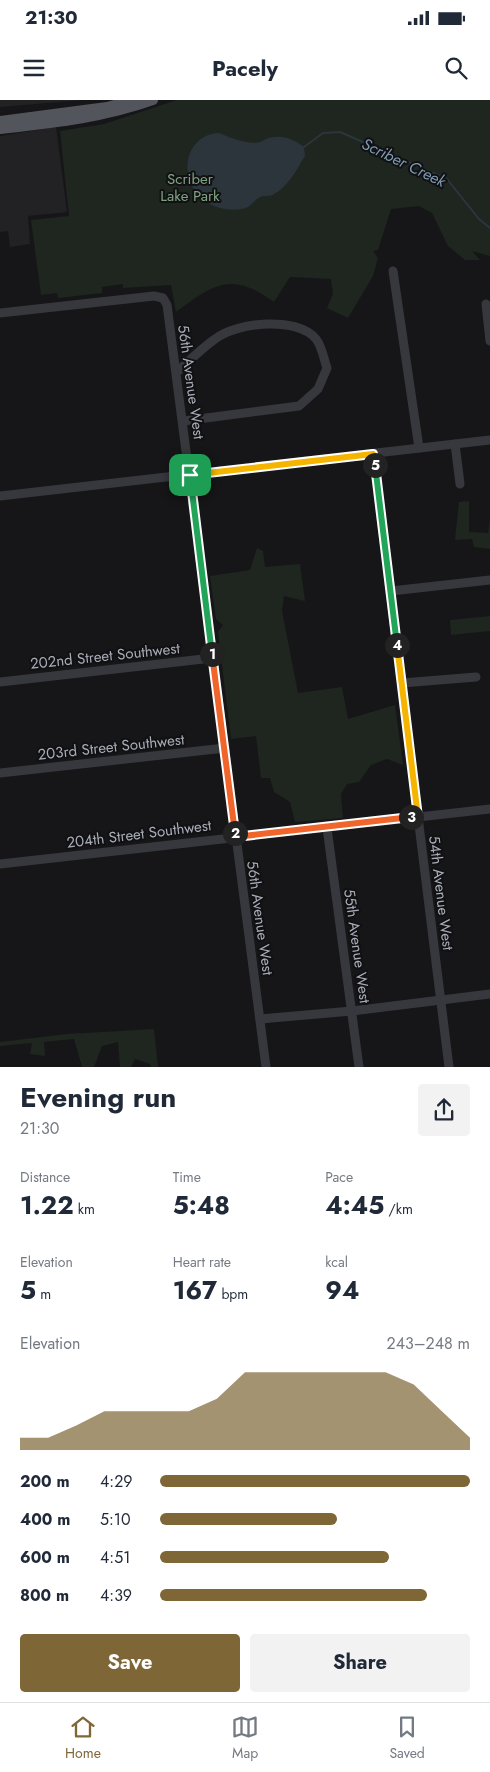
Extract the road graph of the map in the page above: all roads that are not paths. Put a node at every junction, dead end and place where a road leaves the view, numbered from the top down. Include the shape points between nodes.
1 (133, 100) edge
2 (141, 100) edge
3 (153, 100) edge
4 (120, 112) junction
5 (0, 121) edge
6 (0, 130) edge
7 (393, 271) dead end
8 (486, 304) dead end
9 (0, 313) edge
10 (490, 341) edge
11 (177, 372) junction
12 (183, 421) junction
13 (490, 440) edge
14 (454, 444) junction
15 (419, 448) junction
16 (373, 454) junction
17 (190, 475) junction
18 (460, 484) dead end
19 (0, 496) edge
20 (490, 580) edge
21 (391, 591) junction
22 (212, 658) junction
23 (476, 677) dead end
24 (0, 682) edge
25 (402, 683) junction
26 (225, 748) junction
27 (0, 773) edge
28 (490, 809) edge
29 (418, 817) junction
30 (327, 828) junction
31 (235, 837) junction
32 (0, 864) edge
33 (490, 994) edge
34 (441, 999) junction
35 (352, 1011) junction
36 (260, 1019) junction
37 (266, 1067) edge
38 (359, 1067) edge
39 (450, 1067) edge

1 - 5 main road via 100,108
2 - 4 main road
3 - 4 main road
4 - 6 main road
7 - 15 street
8 - 10 street
9 - 11 street, 56th Avenue West via 154,296 163,298 167,305
11 - 12 street, 56th Avenue West
11 - 12 street via 216,338 240,328 278,324 306,330 318,340 327,368 318,390 299,406
12 - 17 street, 56th Avenue West
13 - 14 street
14 - 15 street
14 - 18 street
15 - 16 street
16 - 17 street
16 - 21 street, 54th Avenue West
17 - 19 street
17 - 22 street, 56th Avenue West
20 - 21 street
21 - 25 street, 54th Avenue West
22 - 24 street, 202nd Street Southwest
22 - 26 street, 56th Avenue West
23 - 25 street
25 - 29 street, 54th Avenue West
26 - 27 street, 203rd Street Southwest
26 - 31 street, 56th Avenue West
28 - 29 street, 204th Street Southwest
29 - 30 street, 204th Street Southwest
29 - 34 street, 54th Avenue West
30 - 31 street, 204th Street Southwest
30 - 35 street, 55th Avenue West
31 - 32 street, 204th Street Southwest
31 - 36 street, 56th Avenue West
33 - 34 street
34 - 35 street
34 - 39 street, 54th Avenue West
35 - 36 street
35 - 38 street, 55th Avenue West
36 - 37 street, 56th Avenue West

